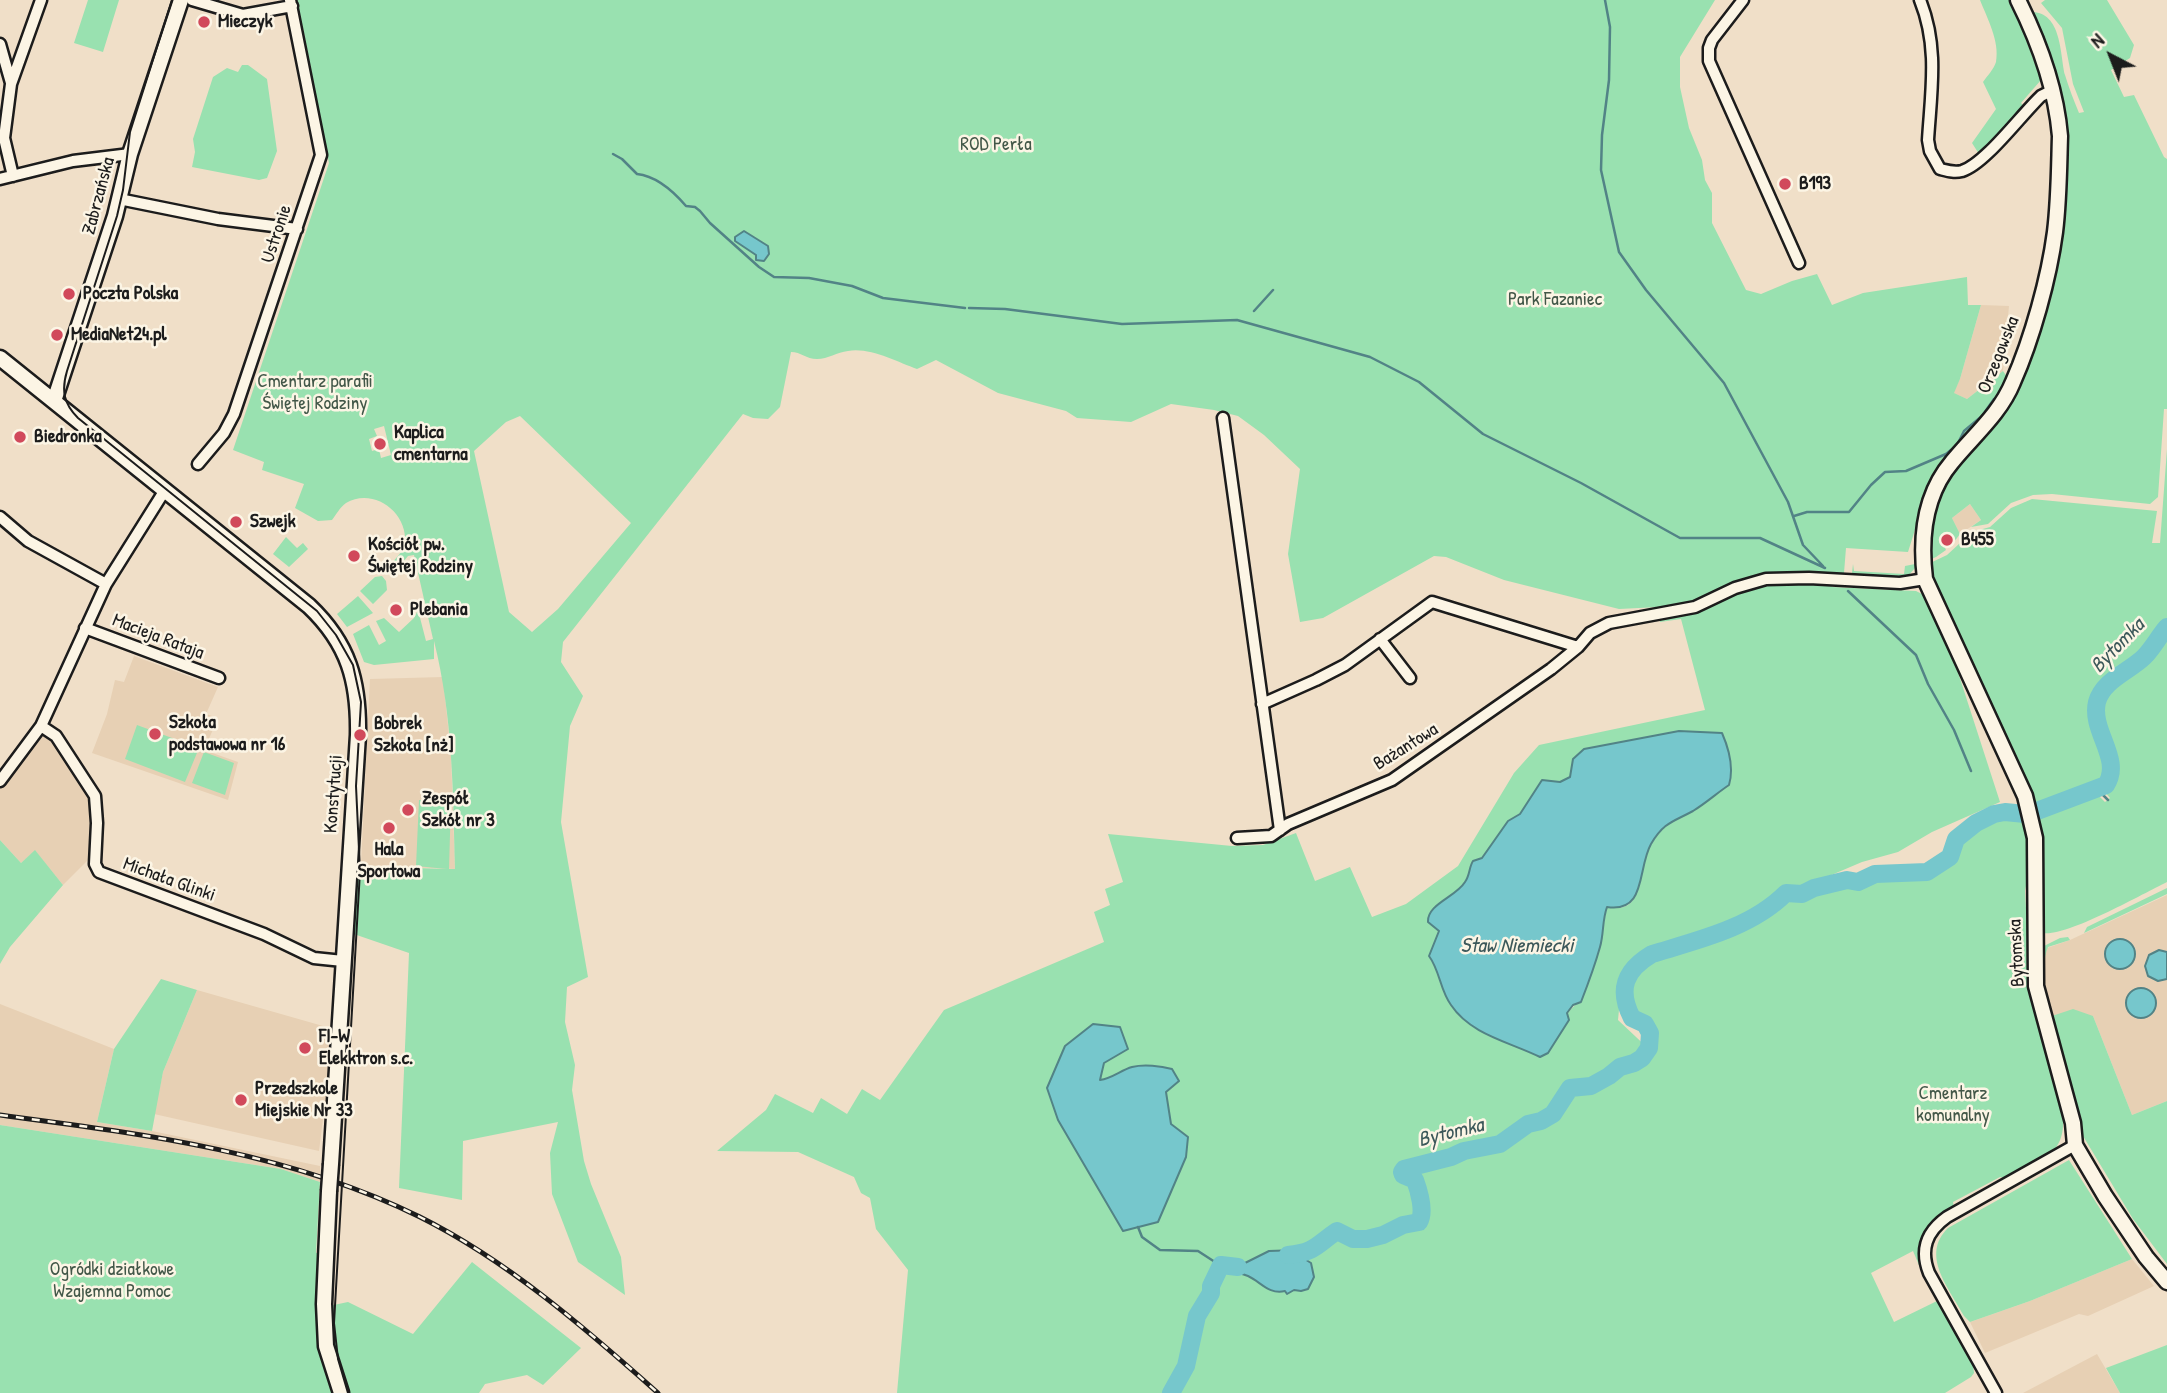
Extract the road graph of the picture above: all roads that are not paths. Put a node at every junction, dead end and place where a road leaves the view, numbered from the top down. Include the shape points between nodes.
1 (41, 0) edge
2 (181, 0) edge
3 (192, 0) edge
4 (1743, 0) edge
5 (1920, 0) edge
6 (2018, 0) edge
7 (291, 3) edge
8 (0, 44) edge
9 (11, 84) junction
10 (2051, 91) junction
11 (130, 154) junction
12 (13, 176) junction
13 (0, 179) edge
14 (119, 199) junction
15 (297, 229) junction
16 (1799, 264) dead end
17 (1, 360) edge
18 (54, 401) junction
19 (1223, 418) dead end
20 (198, 464) dead end
21 (166, 491) junction
22 (0, 517) edge
23 (1925, 579) junction
24 (106, 584) junction
25 (1938, 611) joint
26 (85, 628) junction
27 (1380, 639) junction
28 (1577, 647) junction
29 (219, 678) dead end
30 (1410, 678) dead end
31 (1262, 704) junction
32 (41, 726) junction
33 (0, 781) edge
34 (1280, 830) junction
35 (1237, 838) dead end
36 (343, 961) junction
37 (2075, 1145) junction
38 (2167, 1282) edge
39 (341, 1393) edge
40 (1996, 1393) edge

1 - 9 street
2 - 11 street, Zabrzańska
3 - 7 street via 243,15
4 - 16 street via 1712,40 1709,61
5 - 10 street via 1932,44 1928,140 1940,169 1960,171 1972,166
6 - 10 street, Orzegowska via 2041,53
7 - 15 street, Ustronie via 321,155
8 - 9 street
9 - 12 street via 4,138
10 - 23 street, Orzegowska via 2060,136 2055,233 2044,289 2009,390 1998,410 1945,470 1934,494 1922,535
11 - 12 street
11 - 14 street, Zabrzańska
12 - 13 street
14 - 15 street
14 - 18 street, Zabrzańska
15 - 20 street, Ustronie via 234,414
17 - 18 street, Konstytucji
18 - 21 street, Konstytucji
19 - 31 street
21 - 24 street
21 - 36 street, Konstytucji via 316,612 350,666 358,703 358,735
22 - 24 street via 28,541
23 - 25 street, Orzegowska
23 - 28 street, Bażantowa via 1900,583 1809,578 1757,581 1695,607 1609,623
24 - 26 street
25 - 37 street, Bytomska via 2025,796 2035,838 2036,986
26 - 29 street, Macieja Rataja
26 - 32 street
27 - 28 street via 1432,602
27 - 30 street
27 - 31 street via 1345,665
28 - 34 street, Bażantowa via 1405,772
31 - 34 street
32 - 33 street
32 - 36 street, Michała Glinki via 56,736 95,796 99,872 264,934 314,958
34 - 35 street, Bażantowa via 1271,836
36 - 39 street, Konstytucji, bridge via 324,1304 326,1346
37 - 38 street, Bytomska via 2128,1231
37 - 40 street via 1947,1217 1925,1243 1929,1273

